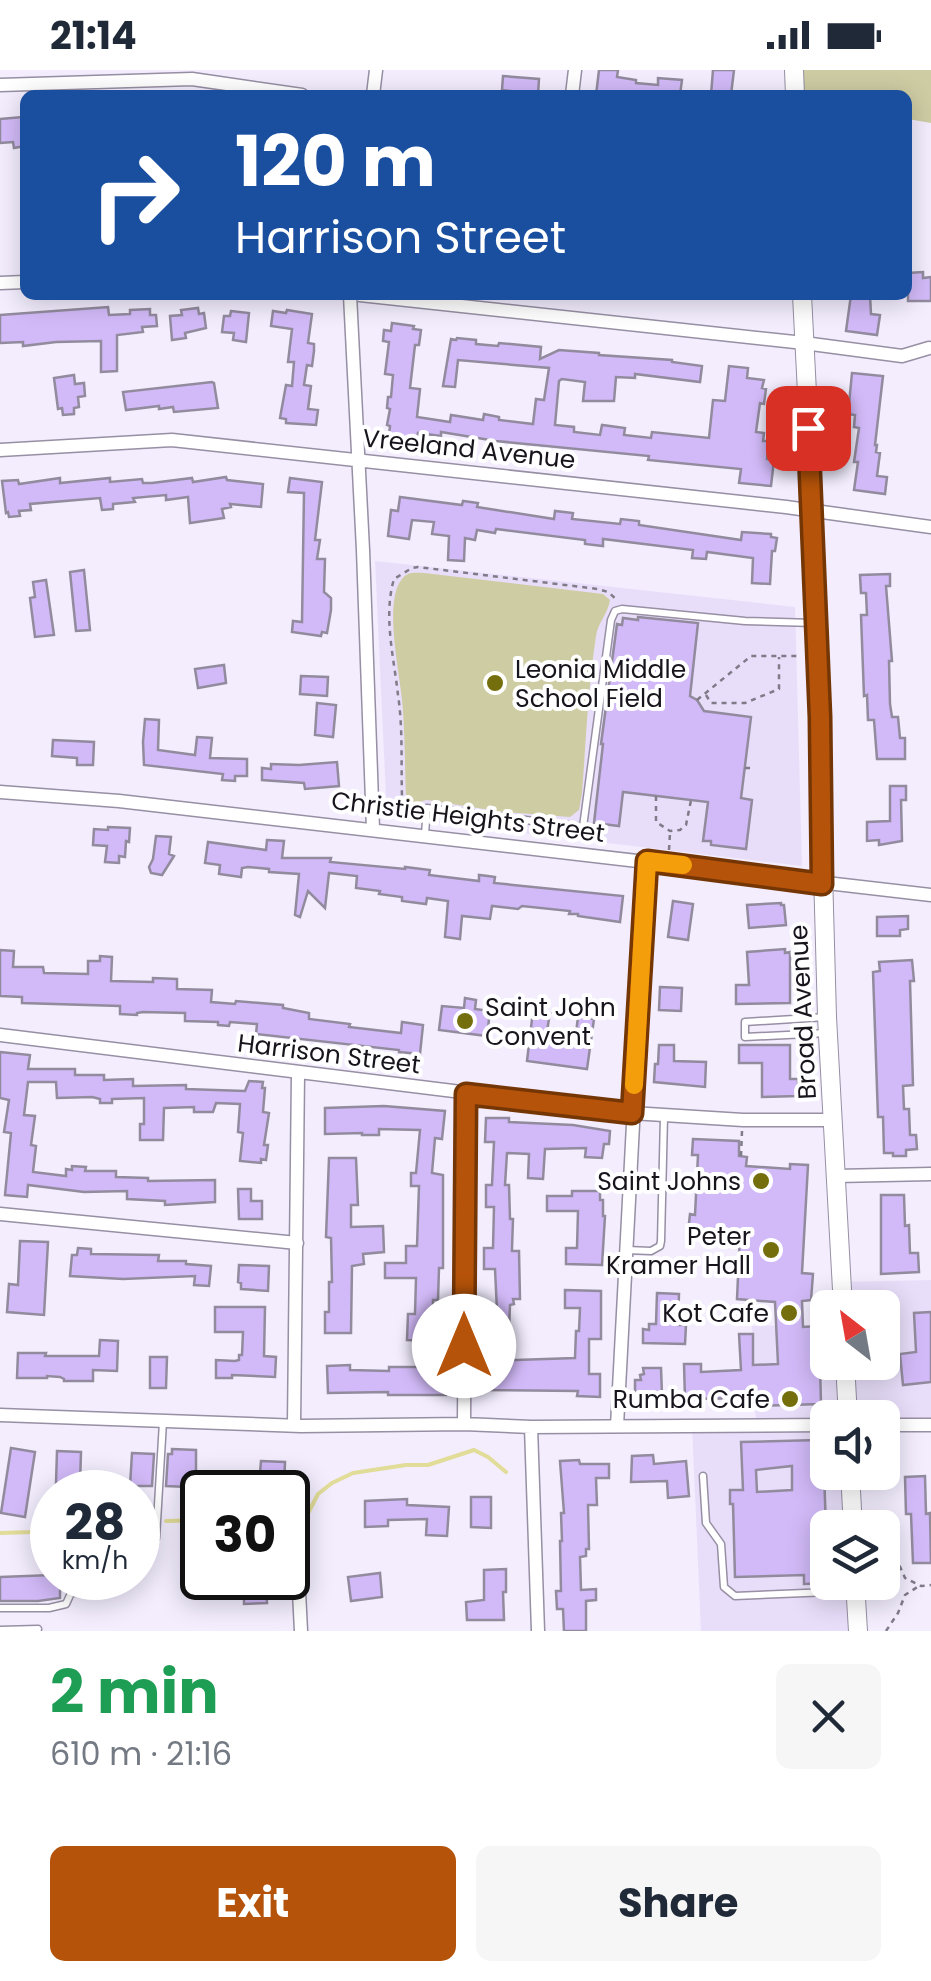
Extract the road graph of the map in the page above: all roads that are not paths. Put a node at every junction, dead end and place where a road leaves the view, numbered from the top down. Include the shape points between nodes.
1 (193, 74) edge
2 (0, 85) edge
3 (276, 90) edge
4 (350, 300) edge
5 (406, 300) edge
6 (802, 300) edge
7 (804, 343) junction
8 (930, 348) edge
9 (0, 450) edge
10 (358, 460) junction
11 (813, 510) junction
12 (931, 527) edge
13 (815, 623) junction
14 (0, 792) edge
15 (373, 829) junction
16 (425, 835) junction
17 (647, 861) junction
18 (822, 884) junction
19 (931, 895) edge
20 (828, 1025) junction
21 (0, 1035) edge
22 (298, 1073) junction
23 (466, 1094) junction
24 (632, 1113) junction
25 (664, 1116) junction
26 (834, 1120) junction
27 (931, 1174) edge
28 (836, 1176) junction
29 (0, 1214) edge
30 (297, 1243) junction
31 (625, 1250) junction
32 (842, 1290) edge
33 (0, 1415) edge
34 (163, 1421) junction
35 (464, 1424) junction
36 (294, 1425) junction
37 (810, 1425) edge
38 (900, 1425) edge
39 (931, 1425) edge
40 (531, 1426) junction
41 (617, 1426) junction
42 (160, 1471) edge
43 (703, 1476) dead end
44 (810, 1590) edge
45 (68, 1600) edge
46 (299, 1600) edge
47 (856, 1600) edge
48 (0, 1608) edge
49 (38, 1629) edge
50 (0, 1630) edge
51 (301, 1631) edge
52 (538, 1631) edge
53 (858, 1631) edge

1 - 2 street
1 - 3 street
4 - 10 street
5 - 7 street
6 - 7 street, Broad Avenue
7 - 8 street via 902,356
7 - 11 street, Broad Avenue
9 - 10 street, Vreeland Avenue via 172,440
10 - 11 street, Vreeland Avenue
10 - 15 street
11 - 12 street, Vreeland Avenue
11 - 13 street, Broad Avenue
13 - 16 lane via 615,611 583,827 426,808
13 - 18 street, Broad Avenue
14 - 15 street, Christie Heights Street
15 - 16 street, Christie Heights Street
16 - 17 street, Christie Heights Street
17 - 18 street, Christie Heights Street
17 - 24 street
18 - 19 street, Christie Heights Street
18 - 20 street, Broad Avenue
20 - 20 lane via 746,1022 745,1037
20 - 26 street, Broad Avenue
21 - 22 street, Harrison Street
22 - 23 street, Harrison Street
22 - 30 street
23 - 24 street, Harrison Street
23 - 35 street
24 - 25 street, Harrison Street
24 - 31 street
25 - 26 street, Harrison Street
25 - 31 lane via 660,1246
26 - 28 street, Broad Avenue
27 - 28 street
28 - 32 street, Broad Avenue
29 - 30 street
30 - 36 street
31 - 41 street
33 - 34 street
34 - 36 street
34 - 42 lane
35 - 36 street
35 - 40 street
37 - 41 street
38 - 39 street
40 - 41 street
40 - 52 street
43 - 44 lane via 706,1523 721,1544 724,1587 736,1596
45 - 48 lane via 49,1608
46 - 51 street
47 - 53 street
49 - 50 lane

